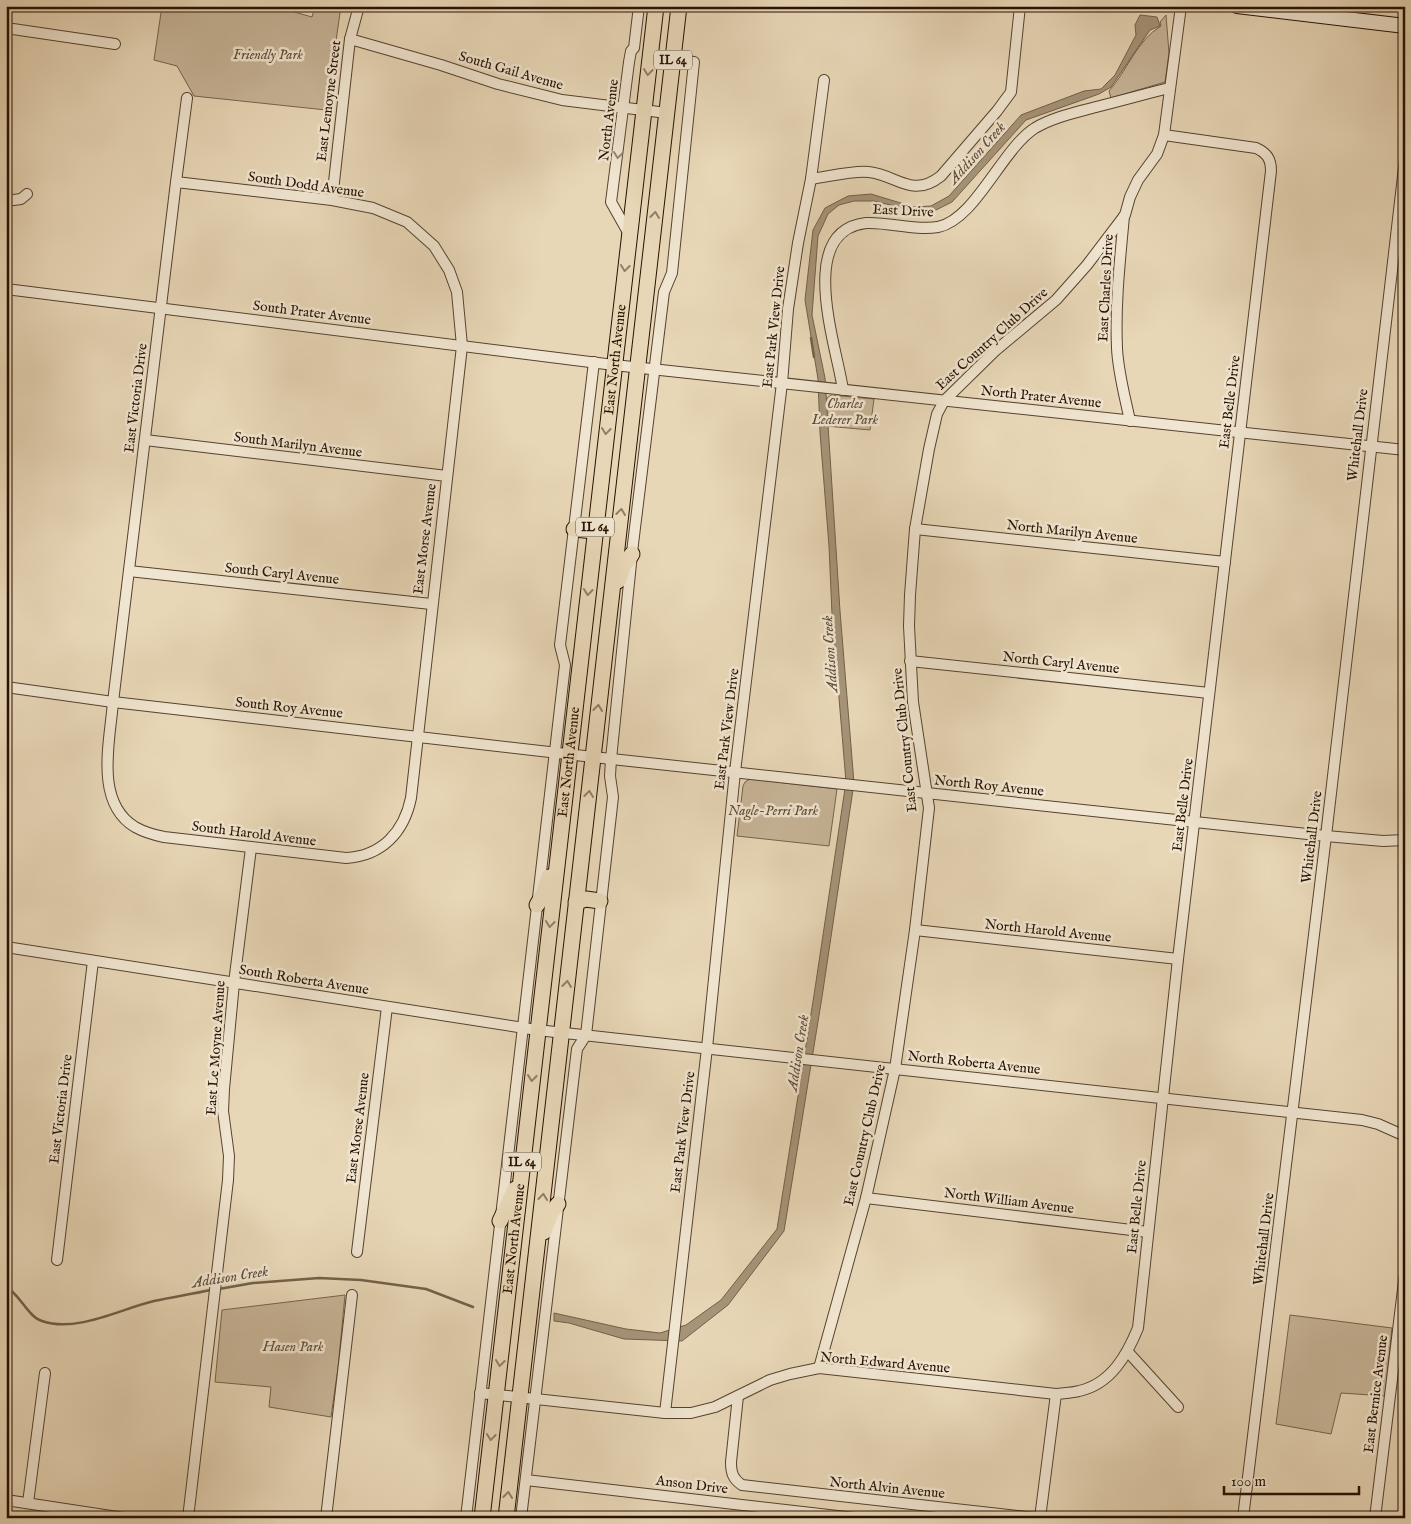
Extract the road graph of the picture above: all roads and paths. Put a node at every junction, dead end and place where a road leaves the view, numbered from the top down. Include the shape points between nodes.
1 (359, 6) edge
2 (639, 6) edge
3 (656, 6) edge
4 (679, 6) edge
5 (1020, 6) edge
6 (1181, 6) edge
7 (1237, 6) edge
8 (1405, 26) edge
9 (6, 28) edge
10 (350, 39) junction
11 (116, 44) dead end
12 (673, 60) junction
13 (824, 80) dead end
14 (1169, 88) junction
15 (187, 98) dead end
16 (624, 108) junction
17 (643, 111) junction
18 (667, 113) junction
19 (1164, 135) junction
20 (1405, 161) edge
21 (811, 179) junction
22 (176, 182) junction
23 (27, 194) dead end
24 (332, 200) junction
25 (6, 201) edge
26 (1125, 215) junction
27 (630, 234) junction
28 (6, 289) edge
29 (161, 309) junction
30 (462, 346) junction
31 (594, 362) junction
32 (614, 365) junction
33 (638, 367) junction
34 (654, 369) junction
35 (782, 383) junction
36 (842, 390) junction
37 (944, 401) junction
38 (1130, 421) junction
39 (1240, 432) junction
40 (145, 440) junction
41 (1371, 446) junction
42 (1405, 450) edge
43 (447, 476) junction
44 (574, 529) junction
45 (915, 529) junction
46 (594, 531) junction
47 (632, 554) junction
48 (1225, 562) junction
49 (129, 571) junction
50 (611, 598) junction
51 (431, 604) junction
52 (910, 661) junction
53 (6, 687) edge
54 (1209, 693) junction
55 (113, 702) junction
56 (419, 736) junction
57 (562, 754) junction
58 (593, 757) junction
59 (610, 759) junction
60 (735, 772) junction
61 (927, 793) junction
62 (1195, 822) junction
63 (1326, 836) junction
64 (1405, 840) edge
65 (251, 848) junction
66 (558, 855) junction
67 (600, 901) junction
68 (576, 902) junction
69 (537, 905) junction
70 (915, 930) junction
71 (6, 948) edge
72 (1178, 958) junction
73 (92, 961) junction
74 (234, 983) junction
75 (387, 1007) junction
76 (530, 1029) junction
77 (561, 1032) junction
78 (586, 1035) junction
79 (707, 1048) junction
80 (895, 1069) junction
81 (1163, 1098) junction
82 (1293, 1112) junction
83 (1405, 1136) edge
84 (521, 1176) junction
85 (866, 1198) junction
86 (558, 1204) junction
87 (500, 1220) junction
88 (1148, 1232) junction
89 (357, 1252) dead end
90 (536, 1252) junction
91 (57, 1260) dead end
92 (1405, 1273) edge
93 (352, 1295) dead end
94 (1128, 1352) junction
95 (819, 1368) junction
96 (45, 1373) dead end
97 (480, 1393) junction
98 (496, 1394) junction
99 (1056, 1394) junction
100 (738, 1396) junction
101 (520, 1397) junction
102 (535, 1399) junction
103 (1178, 1407) dead end
104 (665, 1413) junction
105 (526, 1480) junction
106 (6, 1500) edge
107 (28, 1503) junction
108 (124, 1518) edge
109 (188, 1518) edge
110 (326, 1518) edge
111 (466, 1518) edge
112 (482, 1518) edge
113 (506, 1518) edge
114 (521, 1518) edge
115 (855, 1518) edge
116 (1036, 1518) edge
117 (1040, 1518) edge
118 (1243, 1518) edge
119 (1375, 1518) edge

1 - 10 street, East Lemoyne Street
2 - 16 street, North Avenue
3 -> 17 main road, East North Avenue / IL 64
4 - 12 main road, East North Avenue / IL 64
5 - 21 street via 1011,92 941,176 930,183 915,186 867,171
6 - 14 street, East Country Club Drive
7 - 8 main road
9 - 11 street
10 - 16 street, South Gail Avenue via 498,84 562,100
10 - 24 street, East Lemoyne Street
12 - 18 main road, East North Avenue / IL 64
12 - 34 street via 694,62 672,273 664,292
13 - 21 street, East Park View Drive
14 - 19 street, East Country Club Drive
14 - 36 street, East Drive via 1055,118 1034,129 964,212 945,224 932,228 866,223 843,231 831,248 825,277 827,312
15 - 22 street, East Victoria Drive
16 - 17 street, South Gail Avenue
16 -> 27 street, North Avenue via 612,202
17 - 18 street, South Gail Avenue
17 - 27 main road, East North Avenue / IL 64
33 -> 18 main road, East North Avenue / IL 64
19 - 26 street, East Country Club Drive via 1157,154 1138,180
19 - 39 street, East Belle Drive via 1256,148 1269,156 1271,164
20 - 41 street, Whitehall Drive
21 - 35 street, East Park View Drive via 788,309
22 - 24 street, South Dodd Avenue
22 - 29 street, East Victoria Drive
23 - 25 street via 21,199
24 - 30 street, South Dodd Avenue via 373,208 407,222 434,246 457,292
26 - 37 street, East Country Club Drive via 1056,300 995,351
26 - 38 street, East Charles Drive via 1117,287 1117,350
27 -> 32 main road, East North Avenue / IL 64
28 - 29 street, South Prater Avenue
29 - 30 street, South Prater Avenue
29 - 40 street, East Victoria Drive
30 - 31 street, South Prater Avenue
30 - 43 street, East Morse Avenue
31 - 32 street, South Prater Avenue
31 - 44 street, East North Avenue
32 - 33 street, North Prater Avenue
32 -> 46 main road, East North Avenue / IL 64
33 - 34 street, North Prater Avenue
50 -> 33 main road, East North Avenue / IL 64
34 - 35 street, North Prater Avenue
34 - 47 street
35 - 36 street, North Prater Avenue
35 - 60 street, East Park View Drive
36 - 37 street, North Prater Avenue
37 - 38 street, North Prater Avenue
37 - 45 street, East Country Club Drive via 937,414 929,449
38 - 39 street, North Prater Avenue
39 - 41 street, North Prater Avenue
39 - 48 street, East Belle Drive
40 - 43 street, South Marilyn Avenue
40 - 49 street, East Victoria Drive
41 - 42 street, North Prater Avenue
41 - 63 street, Whitehall Drive
43 - 51 street, East Morse Avenue
44 - 46 main road
44 - 57 street, East North Avenue via 560,645 565,664
45 - 48 street, North Marilyn Avenue
45 - 52 street, East Country Club Drive
46 -> 57 main road, East North Avenue / IL 64
47 - 50 main road
47 - 59 street
48 - 54 street, East Belle Drive
49 - 51 street, South Caryl Avenue
49 - 55 street, East Victoria Drive
58 -> 50 main road, East North Avenue / IL 64
51 - 56 street, East Morse Avenue
52 - 54 street, North Caryl Avenue
52 - 61 street, East Country Club Drive
53 - 55 street, South Roy Avenue
54 - 62 street, East Belle Drive
55 - 56 street, South Roy Avenue
55 - 65 street, South Harold Avenue via 107,774 114,803 133,826 164,838
56 - 57 street, South Roy Avenue
56 - 65 street, South Harold Avenue via 406,816 395,835 380,848 360,857 346,858
57 - 58 street, North Roy Avenue
57 - 66 main road, East North Avenue / IL 64
57 - 69 street, East North Avenue
58 - 59 street, North Roy Avenue
68 -> 58 main road, East North Avenue / IL 64
59 - 60 street, North Roy Avenue
59 - 67 street via 613,797
60 - 61 street, North Roy Avenue
60 - 79 street, East Park View Drive
61 - 62 street, North Roy Avenue
61 - 70 street, East Country Club Drive via 929,808
62 - 63 street, North Roy Avenue
62 - 72 street, East Belle Drive
63 - 64 street, North Roy Avenue
63 - 82 street, Whitehall Drive
65 - 74 street, East Le Moyne Avenue
66 - 69 main road
66 -> 76 main road, East North Avenue / IL 64
67 - 68 main road via 586,899
67 - 78 street
77 -> 68 main road, East North Avenue / IL 64
69 - 76 street, East North Avenue
70 - 72 street, North Harold Avenue
70 - 80 street, East Country Club Drive
71 - 73 street, South Roberta Avenue
72 - 81 street, East Belle Drive
73 - 74 street, South Roberta Avenue
73 - 91 street, East Victoria Drive
74 - 75 street, South Roberta Avenue
74 - 109 street, East Le Moyne Avenue via 223,1111 229,1156 228,1180
75 - 76 street, South Roberta Avenue
75 - 89 street, East Morse Avenue
76 - 77 street, North Roberta Avenue
76 -> 84 main road, East North Avenue / IL 64
76 - 87 street, East North Avenue
77 - 78 street, North Roberta Avenue
90 -> 77 main road, East North Avenue / IL 64
78 - 79 street, North Roberta Avenue
78 - 86 street via 578,1049
79 - 80 street, North Roberta Avenue
79 - 104 street, East Park View Drive
80 - 81 street, North Roberta Avenue
80 - 85 street, East Country Club Drive
81 - 82 street, North Roberta Avenue
81 - 88 street, East Belle Drive
82 - 83 street, North Roberta Avenue via 1362,1120
82 - 118 street, Whitehall Drive
84 - 87 main road
84 -> 98 main road, East North Avenue / IL 64
85 - 88 street, North William Avenue
85 - 95 street, East Country Club Drive
86 - 90 main road via 551,1213
86 - 102 street
87 - 97 street, East North Avenue
88 - 94 street, East Belle Drive via 1138,1328
90 - 101 main road, East North Avenue / IL 64
92 - 119 street, East Bernice Avenue
93 - 110 street
94 - 99 street, East Belle Drive via 1100,1382 1081,1391
94 - 103 street
95 - 99 street, North Edward Avenue
95 - 100 street, North Edward Avenue via 770,1380
96 - 107 street
97 - 98 street, North Edward Avenue
97 - 111 street, East North Avenue
98 - 101 street, North Edward Avenue
98 -> 112 main road, East North Avenue / IL 64
99 - 117 street
100 - 104 street, North Edward Avenue via 715,1407 691,1413
100 - 116 street, North Alvin Avenue via 731,1473 736,1481 749,1487
101 - 102 street, North Edward Avenue
113 -> 101 main road, East North Avenue / IL 64
102 - 104 street, North Edward Avenue
102 - 105 street
105 - 114 street
105 - 115 street, Anson Drive
106 - 107 street
107 - 108 street

